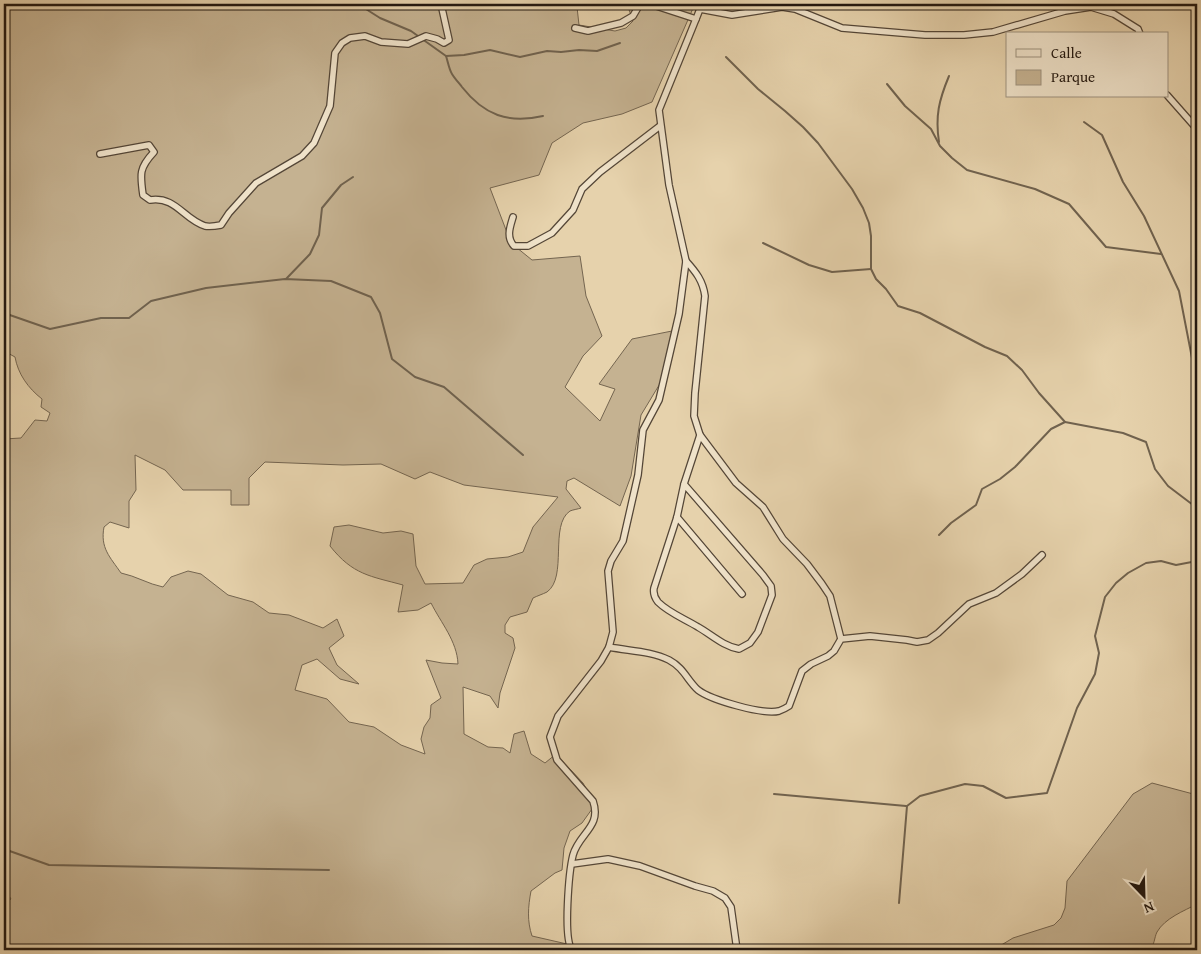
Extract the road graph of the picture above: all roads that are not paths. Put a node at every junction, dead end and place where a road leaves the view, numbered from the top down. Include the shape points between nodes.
1 (441, 4) edge
2 (640, 4) edge
3 (650, 4) edge
4 (700, 7) edge
5 (696, 19) junction
6 (575, 28) dead end
7 (1139, 32) edge
8 (1168, 96) edge
9 (660, 126) junction
10 (1197, 129) edge
11 (100, 154) dead end
12 (513, 217) dead end
13 (686, 261) junction
14 (700, 436) junction
15 (684, 484) junction
16 (677, 517) junction
17 (1042, 555) dead end
18 (742, 594) dead end
19 (841, 639) junction
20 (609, 647) junction
21 (572, 864) junction
22 (572, 950) edge
23 (737, 950) edge

1 - 11 street via 449,40 444,43 426,36 408,44 381,42 365,36 342,43 334,52 330,106 314,143 302,156 256,183 221,225 207,226 192,220 180,208 160,198 150,200 143,195 140,172 154,152 149,145
2 - 6 street via 633,16 621,22 588,31
3 - 5 street
4 - 5 street
4 - 7 street via 732,15 782,7 842,28 964,35 993,32 1065,11 1091,7 1114,14
5 - 9 street via 662,100
8 - 10 street
9 - 12 street via 582,189 573,210 552,234 528,246 514,246 510,242 509,230
9 - 13 street
13 - 14 street via 700,278 705,296 694,416
13 - 20 street via 679,314 664,381 659,400 643,430 638,475 623,541 608,571 613,632
14 - 15 street
14 - 19 street via 736,483 763,507 783,539 822,584 830,596
15 - 16 street
15 - 16 street via 771,586 772,595 758,632 742,648 718,641 671,612 653,594
16 - 18 street
17 - 19 street via 996,593 969,604 928,640 917,642 870,636
19 - 20 street via 828,656 802,671 789,706 767,712 724,703 703,693 679,666 656,655
20 - 21 street via 558,716 550,737 557,760 593,801 596,809 595,818 575,850
21 - 22 street via 568,911 568,937
21 - 23 street via 608,859 640,866 713,891 732,907

